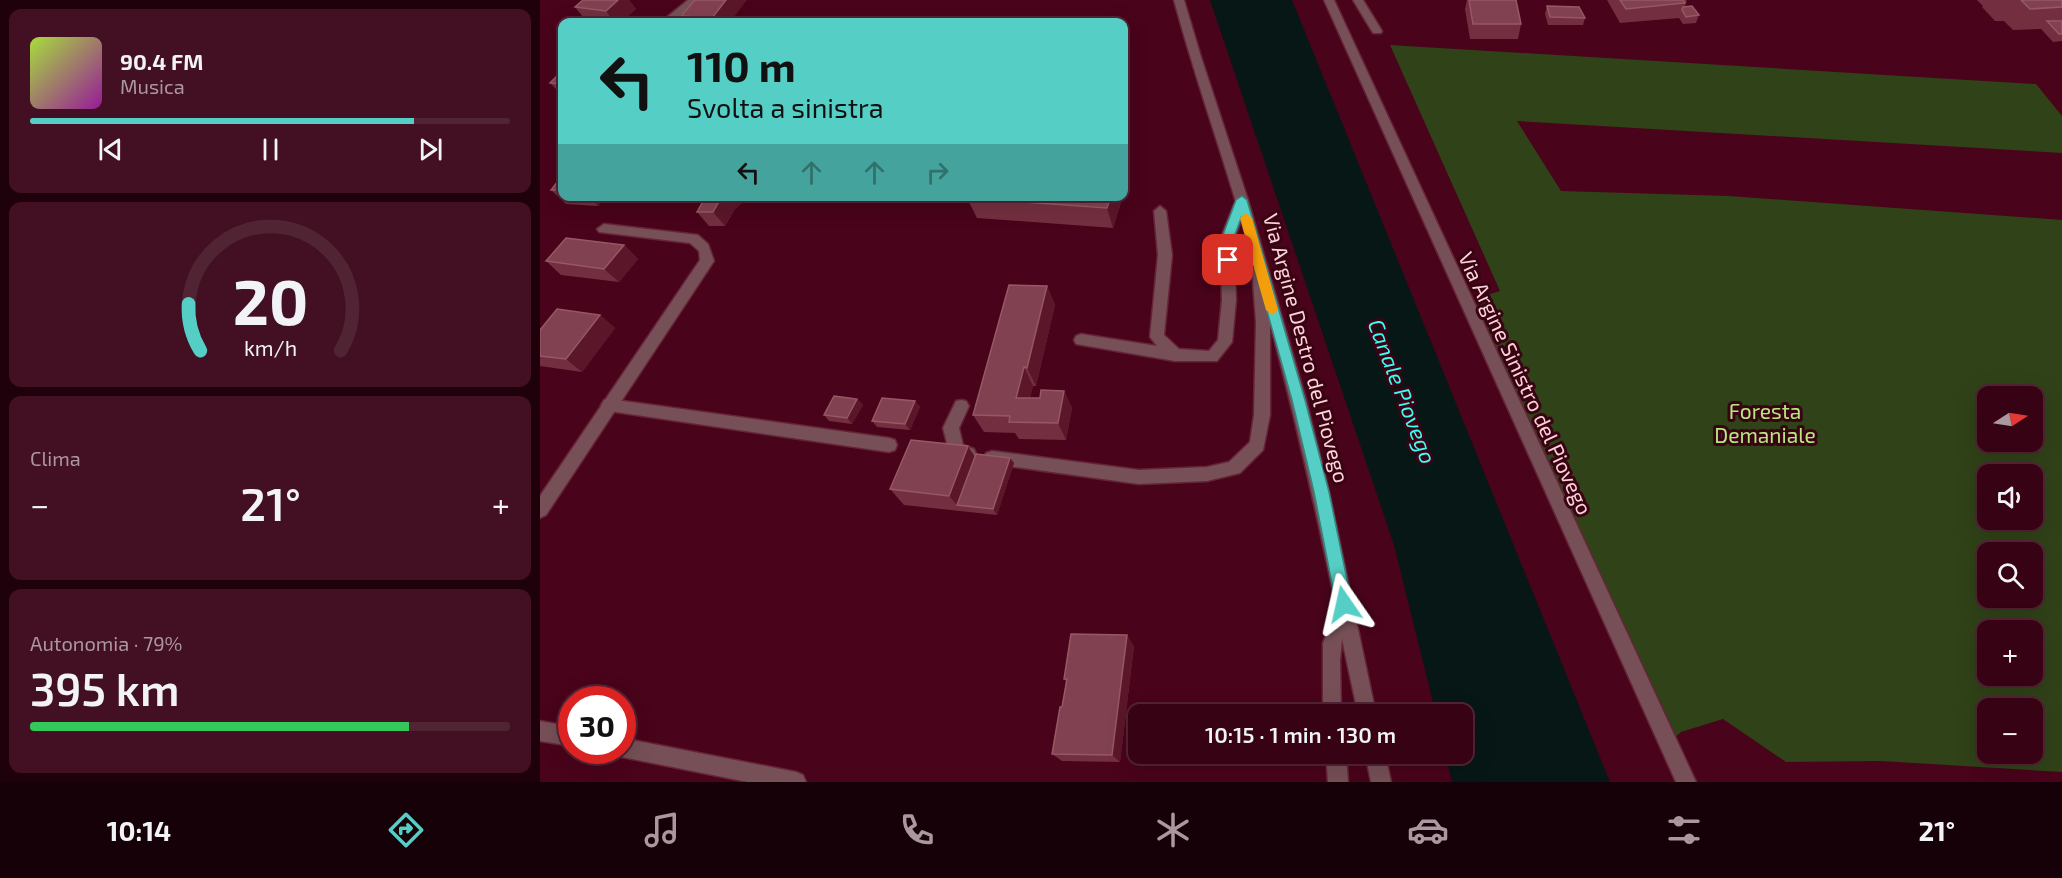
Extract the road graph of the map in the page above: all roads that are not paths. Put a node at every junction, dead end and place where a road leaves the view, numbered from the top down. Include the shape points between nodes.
1 (695, 0) edge
2 (1179, 0) edge
3 (1329, 0) edge
4 (1358, 0) edge
5 (671, 18) edge
6 (1377, 31) dead end
7 (1242, 200) junction
8 (1160, 211) dead end
9 (604, 229) dead end
10 (1259, 266) junction
11 (1081, 340) dead end
12 (1175, 355) junction
13 (609, 405) junction
14 (961, 406) dead end
15 (889, 445) dead end
16 (540, 510) edge
17 (1349, 626) junction
18 (1332, 704) edge
19 (1365, 704) edge
20 (540, 731) edge
21 (558, 734) edge
22 (636, 750) edge
23 (1337, 764) edge
24 (1377, 764) edge
25 (796, 782) edge
26 (1338, 782) edge
27 (1381, 782) edge
28 (1686, 782) edge

1 - 5 street
2 - 7 street, Via Argine Destro del Piovego
3 - 28 street, Via Argine Sinistro del Piovego
4 - 6 street
7 - 10 street, Via Argine Destro del Piovego
7 - 12 street via 1227,240 1226,342 1212,357
8 - 12 street via 1165,255 1158,337
9 - 13 street via 693,238 707,252 701,271
10 - 14 street via 1262,415 1257,445 1234,468 1207,474 1139,477 969,454 956,450 951,428
10 - 17 street, Via Argine Destro del Piovego via 1310,446
11 - 12 street
13 - 15 street
13 - 16 street
17 - 18 street via 1336,632 1332,643
17 - 19 street, Via Argine Destro del Piovego
20 - 21 street
22 - 25 street
23 - 26 street
24 - 27 street

